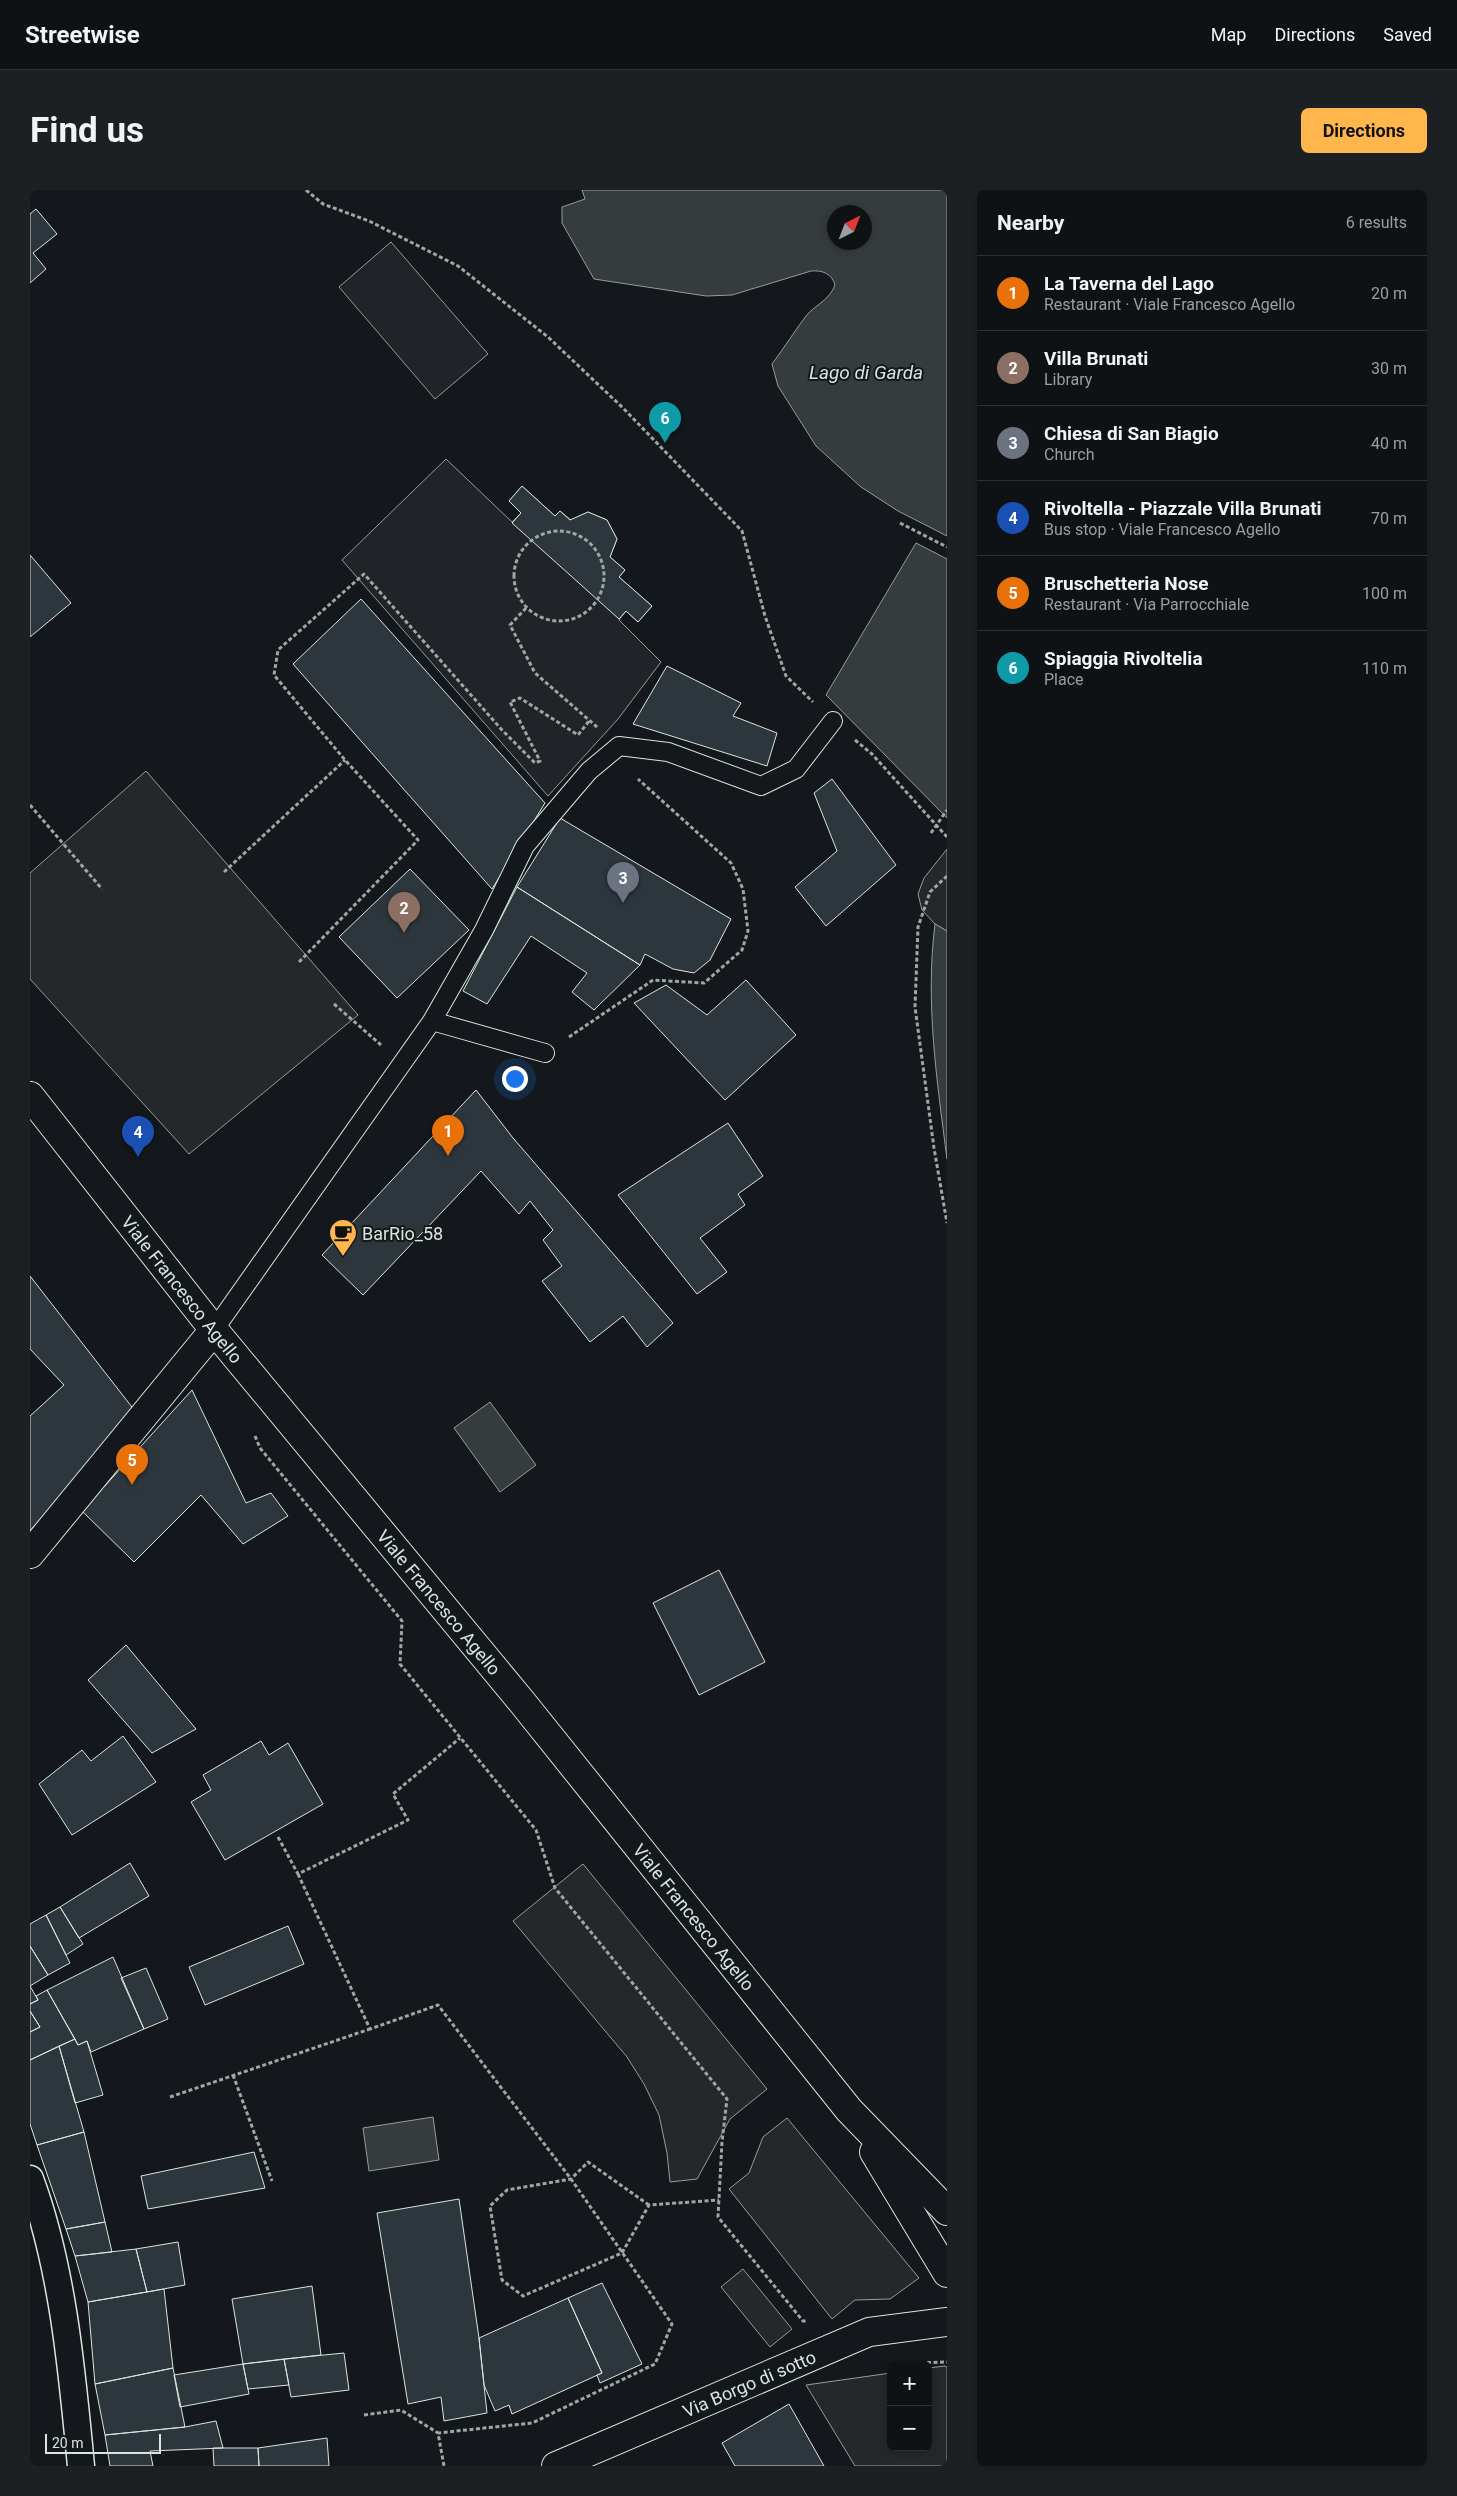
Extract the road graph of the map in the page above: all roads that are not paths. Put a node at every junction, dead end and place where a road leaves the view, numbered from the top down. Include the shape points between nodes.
1 (833, 721) road end
2 (432, 1021) junction
3 (545, 1053) road end
4 (30, 1096) edge
5 (214, 1330) junction
6 (30, 1554) edge
7 (849, 2110) junction
8 (30, 2179) edge
9 (947, 2212) edge
10 (947, 2274) edge
11 (947, 2322) edge
12 (81, 2466) edge
13 (556, 2466) edge

1 - 2 lane via 796,770 761,786 668,752 617,747 589,771 525,846 484,930
2 - 3 lane
2 - 5 lane
4 - 5 main road, Viale Francesco Agello
5 - 6 main road
5 - 7 main road, Viale Francesco Agello via 522,1702
7 - 9 main road, Viale Francesco Agello
7 - 10 main road, Viale Francesco Agello
8 - 12 street via 42,2212 71,2356
11 - 13 main road, Via Borgo di sotto via 869,2332

